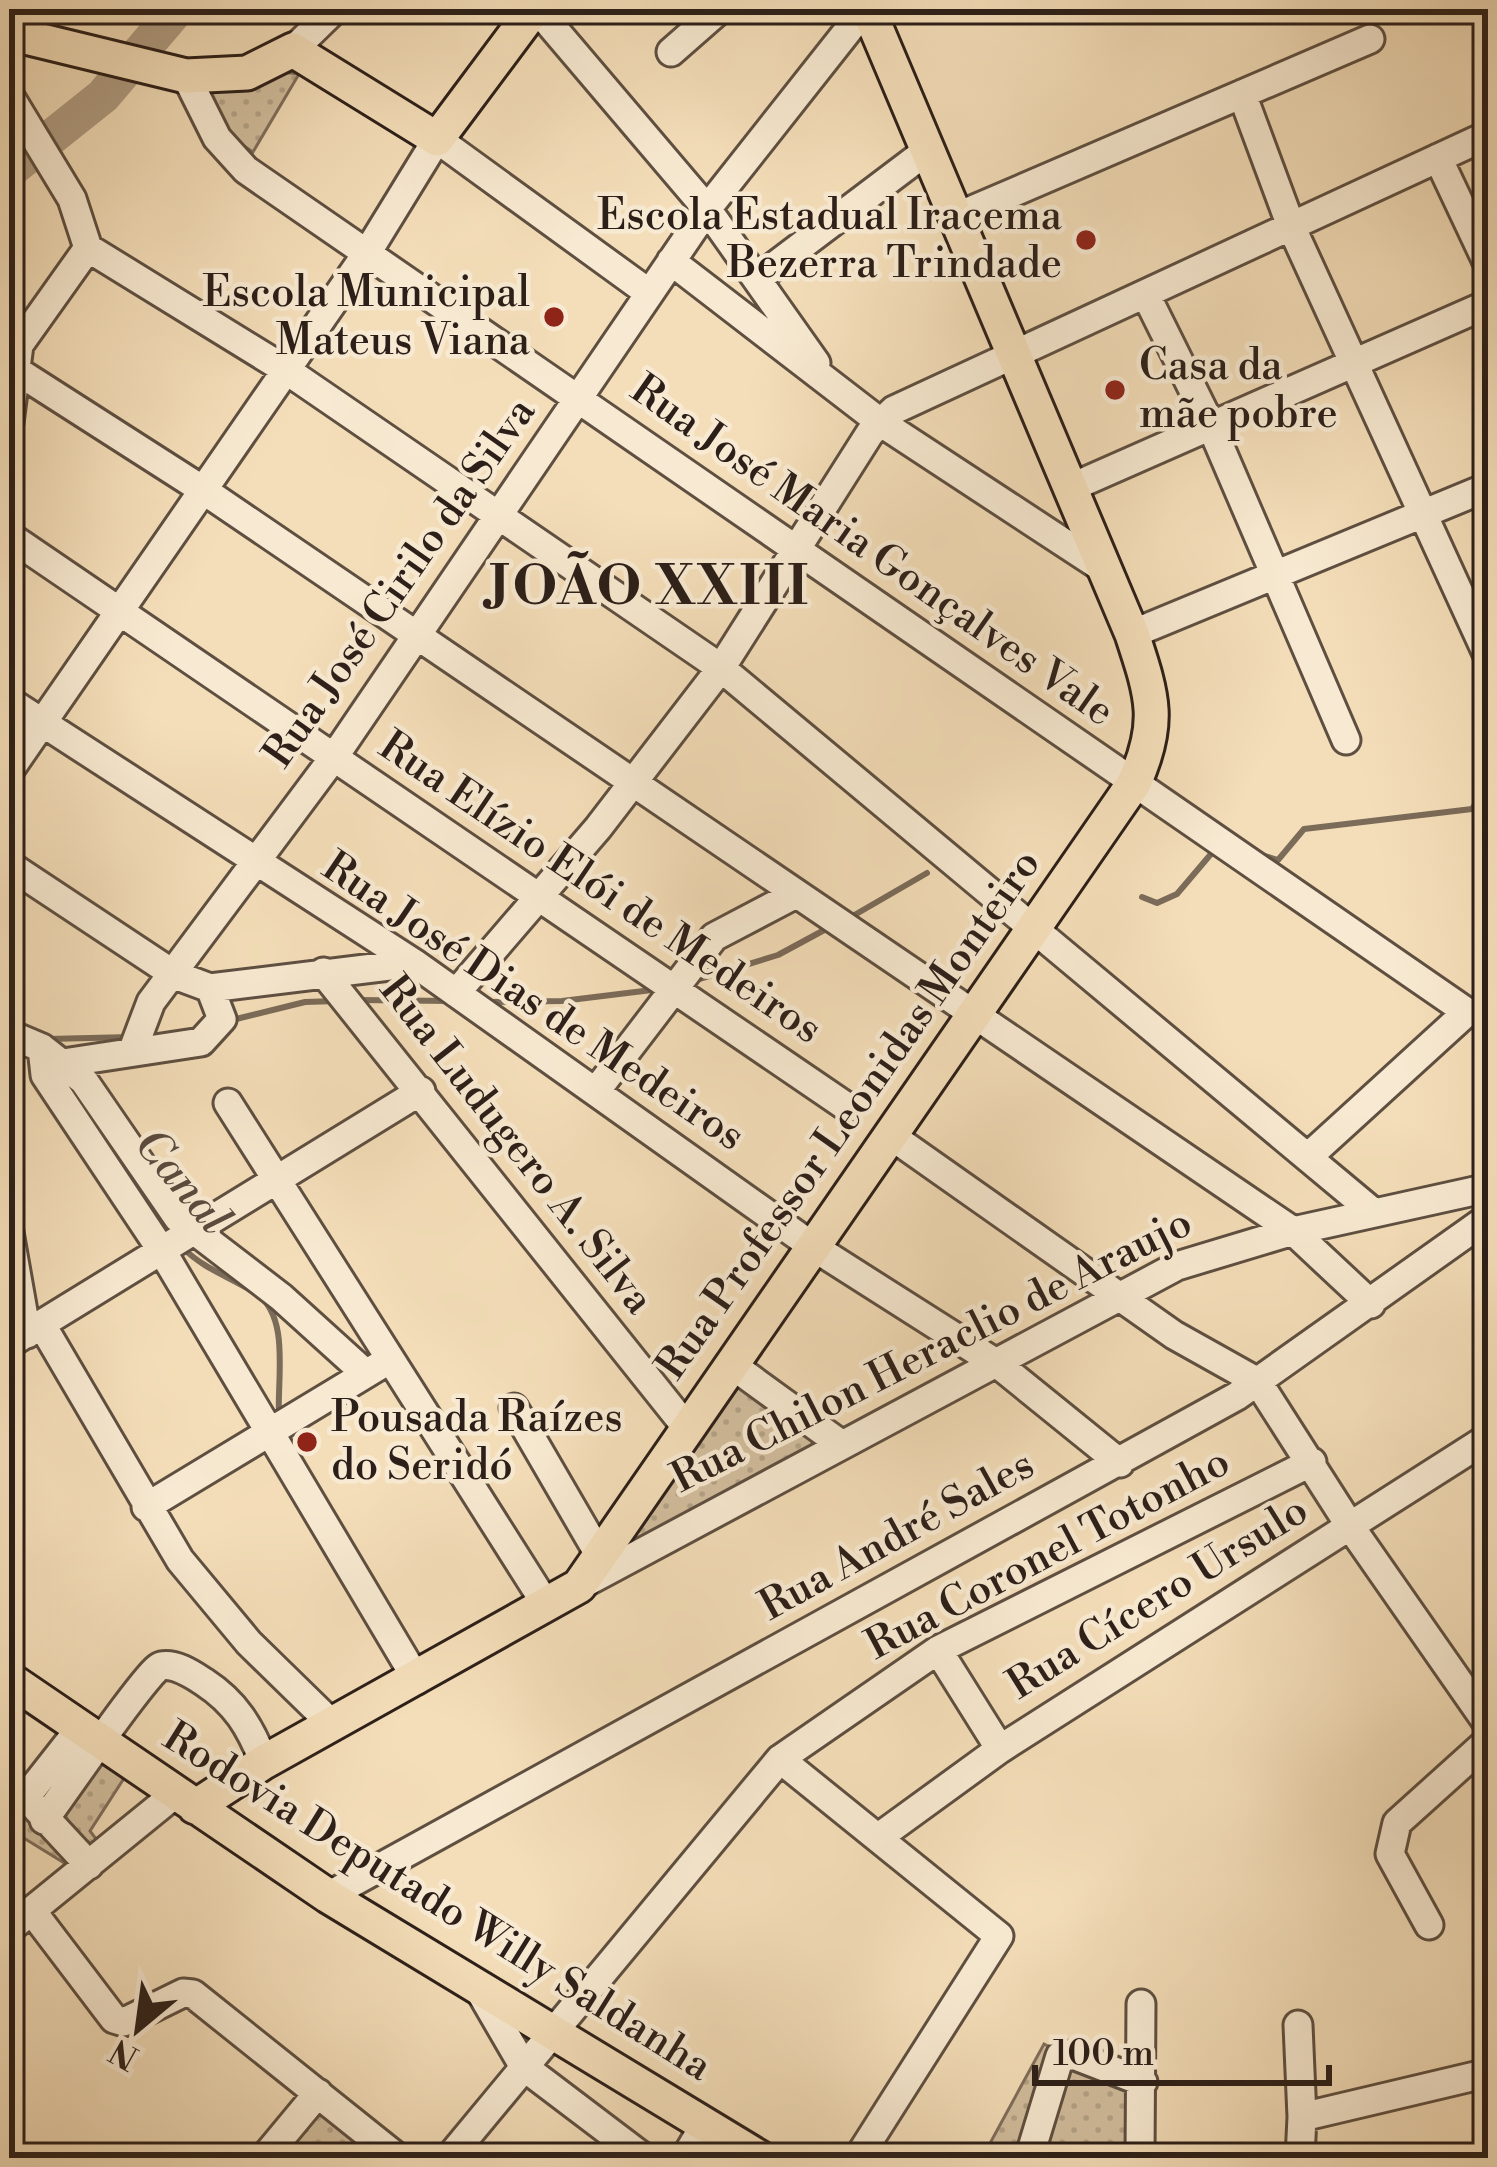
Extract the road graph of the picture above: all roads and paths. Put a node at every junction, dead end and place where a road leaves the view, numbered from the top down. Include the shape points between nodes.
1 (334, 9) edge
2 (536, 9) edge
3 (720, 9) edge
4 (867, 9) edge
5 (9, 33) edge
6 (1370, 39) dead end
7 (293, 50) junction
8 (671, 52) dead end
9 (176, 75) junction
10 (1242, 94) junction
11 (9, 95) edge
12 (1488, 135) edge
13 (437, 139) junction
14 (928, 151) junction
15 (1438, 158) junction
16 (706, 209) junction
17 (956, 217) junction
18 (1291, 226) junction
19 (88, 248) junction
20 (368, 253) junction
21 (670, 261) junction
22 (1488, 264) edge
23 (760, 277) junction
24 (649, 292) junction
25 (1146, 295) junction
26 (1488, 304) edge
27 (1014, 353) junction
28 (1358, 363) junction
29 (14, 369) junction
30 (286, 370) junction
31 (827, 380) junction
32 (579, 400) junction
33 (880, 422) junction
34 (9, 423) edge
35 (1211, 426) junction
36 (1488, 487) edge
37 (1070, 488) junction
38 (203, 490) junction
39 (497, 516) junction
40 (1424, 516) junction
41 (9, 536) edge
42 (795, 548) junction
43 (1104, 569) junction
44 (1275, 575) junction
45 (121, 610) junction
46 (1132, 634) junction
47 (416, 636) junction
48 (1488, 656) edge
49 (721, 668) junction
50 (9, 701) edge
51 (44, 721) junction
52 (1346, 740) dead end
53 (334, 757) junction
54 (1141, 768) junction
55 (9, 771) edge
56 (633, 783) junction
57 (253, 863) junction
58 (9, 865) edge
59 (794, 895) junction
60 (538, 896) junction
61 (1030, 928) junction
62 (414, 964) junction
63 (323, 972) junction
64 (176, 975) junction
65 (210, 988) junction
66 (674, 988) junction
67 (456, 993) junction
68 (972, 1016) junction
69 (9, 1034) edge
70 (132, 1052) junction
71 (52, 1056) junction
72 (421, 1091) junction
73 (596, 1091) junction
74 (228, 1102) dead end
75 (847, 1107) dead end
76 (890, 1136) junction
77 (1308, 1157) junction
78 (281, 1181) junction
79 (1488, 1188) edge
80 (1372, 1212) junction
81 (1488, 1218) edge
82 (1293, 1231) junction
83 (9, 1232) edge
84 (194, 1232) junction
85 (815, 1248) junction
86 (162, 1251) junction
87 (1118, 1295) junction
88 (1371, 1304) junction
89 (26, 1334) edge
90 (393, 1358) junction
91 (732, 1365) junction
92 (998, 1365) junction
93 (365, 1373) junction
94 (1258, 1382) junction
95 (514, 1408) dead end
96 (687, 1428) junction
97 (271, 1433) junction
98 (1488, 1438) edge
99 (842, 1444) junction
100 (1312, 1462) junction
101 (1120, 1463) junction
102 (146, 1507) junction
103 (1350, 1526) junction
104 (600, 1556) junction
105 (580, 1586) junction
106 (547, 1606) junction
107 (938, 1650) junction
108 (9, 1679) edge
109 (417, 1680) junction
110 (1488, 1724) edge
111 (333, 1725) junction
112 (93, 1735) junction
113 (1488, 1741) edge
114 (1000, 1749) junction
115 (780, 1759) junction
116 (264, 1762) junction
117 (185, 1800) junction
118 (879, 1837) junction
119 (88, 1865) junction
120 (328, 1896) junction
121 (32, 1911) junction
122 (1429, 1925) dead end
123 (9, 1929) edge
124 (481, 1993) junction
125 (1141, 2004) dead end
126 (1298, 2025) dead end
127 (554, 2030) junction
128 (524, 2067) junction
129 (1488, 2073) edge
130 (1143, 2082) junction
131 (318, 2093) junction
132 (1301, 2117) junction
133 (705, 2124) junction
134 (264, 2158) edge
135 (398, 2158) edge
136 (449, 2158) edge
137 (644, 2158) edge
138 (686, 2158) edge
139 (760, 2158) edge
140 (858, 2158) edge
141 (1029, 2158) edge
142 (1140, 2158) edge
143 (1300, 2158) edge

1 - 7 street
2 - 13 main road
2 - 16 street
3 - 8 street
4 - 14 main road
4 - 16 street, Rua José Cirilo da Silva
5 - 9 main road
6 - 10 street
7 - 9 main road via 247,73
7 - 13 main road
9 - 20 street, Rua José Maria Gonçalves Vale via 232,157
10 - 17 street
10 - 18 street
11 - 19 street via 73,200
12 - 15 street
13 - 20 street
13 - 24 street
14 - 17 main road
14 - 23 street
15 - 18 street
15 - 22 street
16 - 21 street, Rua José Cirilo da Silva
16 - 23 street
17 - 27 main road
18 - 25 street
18 - 28 street
19 - 29 street via 30,327
19 - 30 street
20 - 30 street
20 - 32 street, Rua José Maria Gonçalves Vale
21 - 24 street, Rua José Cirilo da Silva
21 - 31 street
23 - 31 street
24 - 32 street, Rua José Cirilo da Silva
25 - 27 street
25 - 35 street
26 - 28 street
27 - 33 street
27 - 37 main road
28 - 35 street
28 - 40 street
29 - 34 street
29 - 38 street
30 - 38 street
30 - 39 street
31 - 33 street
32 - 39 street, Rua José Cirilo da Silva
32 - 42 street, Rua José Maria Gonçalves Vale
33 - 42 street
33 - 43 street
35 - 37 street
35 - 44 street
36 - 40 street
37 - 43 main road
38 - 45 street
38 - 47 street
39 - 47 street, Rua José Cirilo da Silva
39 - 49 street
40 - 44 street
40 - 48 street
41 - 45 street, Rua Elízio Elói de Medeiros
42 - 49 street
42 - 54 street, Rua José Maria Gonçalves Vale
43 - 46 main road
44 - 46 street
44 - 52 street
45 - 51 street
45 - 53 street, Rua Elízio Elói de Medeiros
46 - 54 main road via 1153,699
47 - 53 street, Rua José Cirilo da Silva
47 - 56 street
49 - 56 street
49 - 61 street
50 - 51 street, Rua José Dias de Medeiros
51 - 55 street
51 - 57 street, Rua José Dias de Medeiros
53 - 57 street, Rua José Cirilo da Silva
53 - 60 street, Rua Elízio Elói de Medeiros
54 - 61 main road, Rua Professor Leonidas Monteiro
54 - 77 street, Rua José Maria Gonçalves Vale via 1467,1012
56 - 59 street
56 - 60 street
57 - 62 street, Rua José Dias de Medeiros
57 - 64 street, Rua José Cirilo da Silva
58 - 64 street
59 - 66 street via 714,937
59 - 68 street
60 - 66 street, Rua Elízio Elói de Medeiros
60 - 67 street
61 - 68 main road, Rua Professor Leonidas Monteiro
61 - 77 street
62 - 63 street
62 - 67 street, Rua José Dias de Medeiros
63 - 65 street
63 - 72 street, Rua Ludugero A. Silva
64 - 65 street
64 - 70 street, Rua José Cirilo da Silva via 152,1002
65 - 70 street via 223,1011 212,1034 178,1048
66 - 73 street
66 - 75 street, Rua Elízio Elói de Medeiros
67 - 73 street, Rua José Dias de Medeiros
68 - 76 main road, Rua Professor Leonidas Monteiro
68 - 82 street
69 - 71 street
70 - 71 street
71 - 84 street via 102,1103 160,1196
71 - 86 street via 46,1075
72 - 78 street
72 - 96 street, Rua Ludugero A. Silva
73 - 85 street, Rua José Dias de Medeiros
74 - 78 street
76 - 85 main road, Rua Professor Leonidas Monteiro
76 - 87 street
77 - 80 street
78 - 84 street
78 - 90 street
79 - 80 street, Rua Chilon Heraclio de Araujo
80 - 82 street, Rua Chilon Heraclio de Araujo
81 - 88 street, Rua André Sales
82 - 87 street, Rua Chilon Heraclio de Araujo via 1177,1266
82 - 88 street
83 - 89 street
84 - 86 street
84 - 93 street
85 - 91 main road, Rua Professor Leonidas Monteiro
85 - 92 street, Rua José Dias de Medeiros
86 - 89 street
86 - 97 street
87 - 92 street, Rua Chilon Heraclio de Araujo
87 - 94 street
88 - 94 street, Rua André Sales
89 - 102 street
90 - 93 street
90 - 106 street
91 - 96 main road, Rua Professor Leonidas Monteiro
91 - 99 street
92 - 99 street, Rua Chilon Heraclio de Araujo
92 - 101 street, Rua José Dias de Medeiros
93 - 97 street
94 - 100 street
94 - 101 street, Rua André Sales
95 - 104 street
96 - 104 main road, Rua Professor Leonidas Monteiro
97 - 102 street
97 - 109 street
98 - 103 street, Rua Cícero Ursulo
99 - 105 street, Rua Chilon Heraclio de Araujo
100 - 103 street
100 - 107 street, Rua Coronel Totonho
101 - 120 street, Rua André Sales
102 - 111 street via 213,1602
103 - 110 street
103 - 114 street, Rua Cícero Ursulo
104 - 105 main road, Rua Professor Leonidas Monteiro
105 - 106 main road, Rua Chilon Heraclio de Araujo
106 - 109 main road, Rua Chilon Heraclio de Araujo
107 - 114 street
107 - 115 street, Rua Coronel Totonho
108 - 112 main road, Rodovia Deputado Willy Saldanha
109 - 111 main road, Rua Chilon Heraclio de Araujo
111 - 116 main road, Rua Chilon Heraclio de Araujo
112 - 116 street via 146,1674 176,1667 232,1703
112 - 117 main road, Rodovia Deputado Willy Saldanha
112 - 119 street via 28,1791 28,1801
113 - 122 street via 1397,1823 1390,1841
114 - 118 street, Rua Cícero Ursulo
115 - 118 street
115 - 127 street, Rua Coronel Totonho
116 - 117 main road, Rua Chilon Heraclio de Araujo
117 - 119 street
117 - 120 main road, Rodovia Deputado Willy Saldanha
118 - 140 street via 1000,1936
119 - 121 street
120 - 124 main road, Rodovia Deputado Willy Saldanha
121 - 123 street
121 - 131 street via 114,2019 131,2020 188,1993
124 - 127 main road, Rodovia Deputado Willy Saldanha
124 - 128 street
125 - 130 street
126 - 132 street
127 - 128 street, Rua Coronel Totonho
127 - 133 main road, Rodovia Deputado Willy Saldanha
128 - 136 street, Rua Coronel Totonho
128 - 137 street
129 - 132 street
130 - 141 street via 1060,2056
130 - 142 street
131 - 134 street
131 - 135 street
132 - 143 street
133 - 138 street
133 - 139 main road, Rodovia Deputado Willy Saldanha

